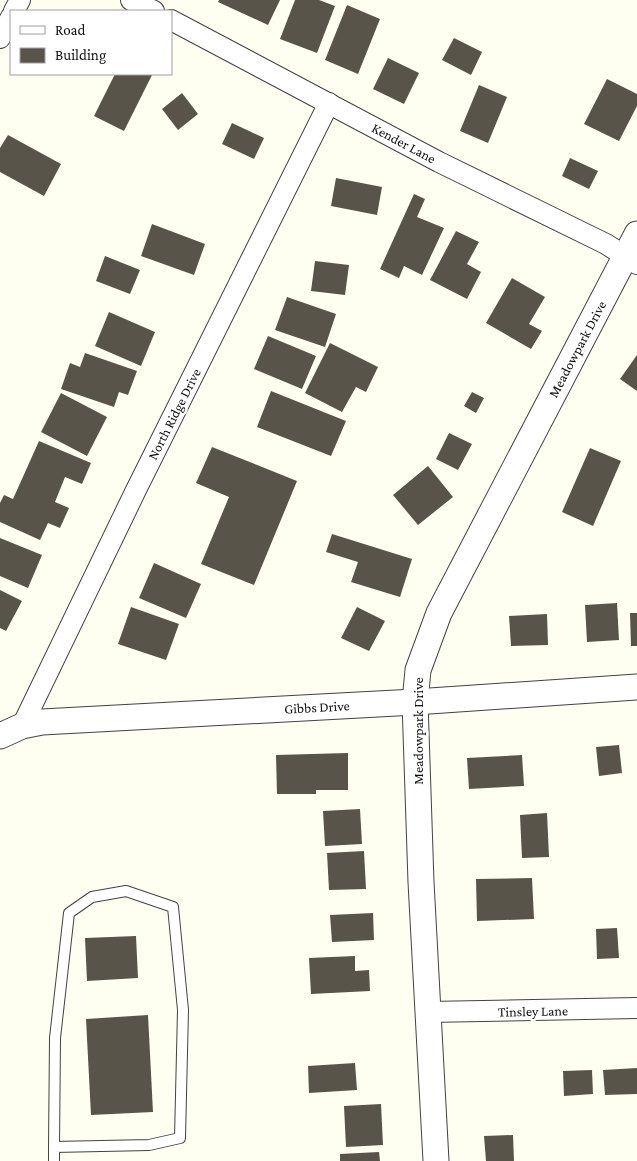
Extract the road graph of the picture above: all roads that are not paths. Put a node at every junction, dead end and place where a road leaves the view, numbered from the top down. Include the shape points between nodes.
1 (131, 0) edge
2 (152, 10) edge
3 (10, 19) edge
4 (172, 21) edge
5 (0, 38) edge
6 (329, 103) junction
7 (637, 234) edge
8 (631, 260) edge
9 (637, 687) edge
10 (415, 702) junction
11 (11, 731) edge
12 (637, 1008) edge
13 (428, 1012) junction
14 (54, 1147) junction
15 (54, 1161) edge
16 (436, 1161) edge

1 - 2 street
3 - 5 street
4 - 6 street, Kender Lane
6 - 8 street, Kender Lane via 438,162 606,244
6 - 11 street, North Ridge Drive
7 - 8 street, Meadowpark Drive
8 - 10 street, Meadowpark Drive via 439,613 418,670
9 - 10 street, Gibbs Drive
10 - 11 street, Gibbs Drive via 52,721
10 - 13 street, Meadowpark Drive
12 - 13 street, Tinsley Lane
13 - 16 street, Meadowpark Drive
14 - 14 lane via 55,1038 69,913 92,897 126,891 173,907 183,1010 180,1138 149,1145
14 - 15 lane

